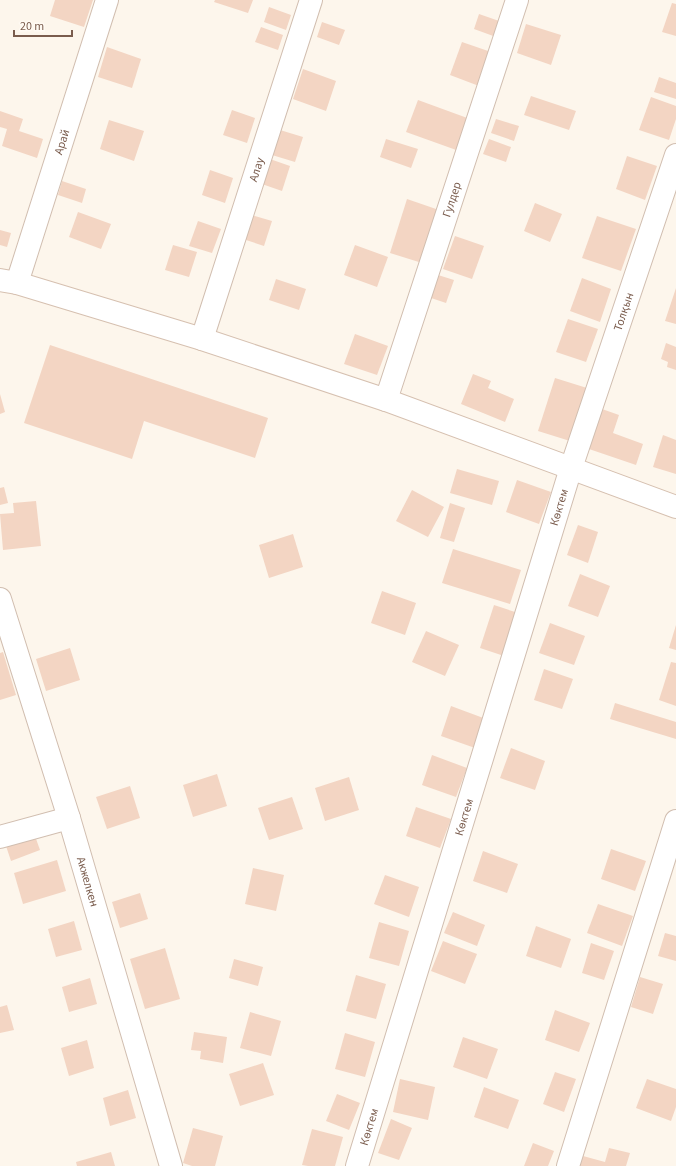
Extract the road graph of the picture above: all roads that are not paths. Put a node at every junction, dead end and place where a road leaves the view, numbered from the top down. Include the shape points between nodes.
1 (107, 0) edge
2 (311, 0) edge
3 (517, 0) edge
4 (676, 155) edge
5 (8, 282) edge
6 (202, 339) junction
7 (386, 400) junction
8 (571, 468) junction
9 (676, 507) edge
10 (0, 599) edge
11 (69, 818) junction
12 (676, 821) edge
13 (0, 837) edge
14 (171, 1166) edge
15 (357, 1166) edge
16 (568, 1166) edge

1 - 5 street, Арай
2 - 6 street, Алау
3 - 7 street, Гулдер
4 - 8 street, Толқын
5 - 6 street
6 - 7 street
7 - 8 street
8 - 9 street
8 - 15 street, Көктем
10 - 11 street, Акжелкен
11 - 13 street
11 - 14 street, Акжелкен
12 - 16 street

